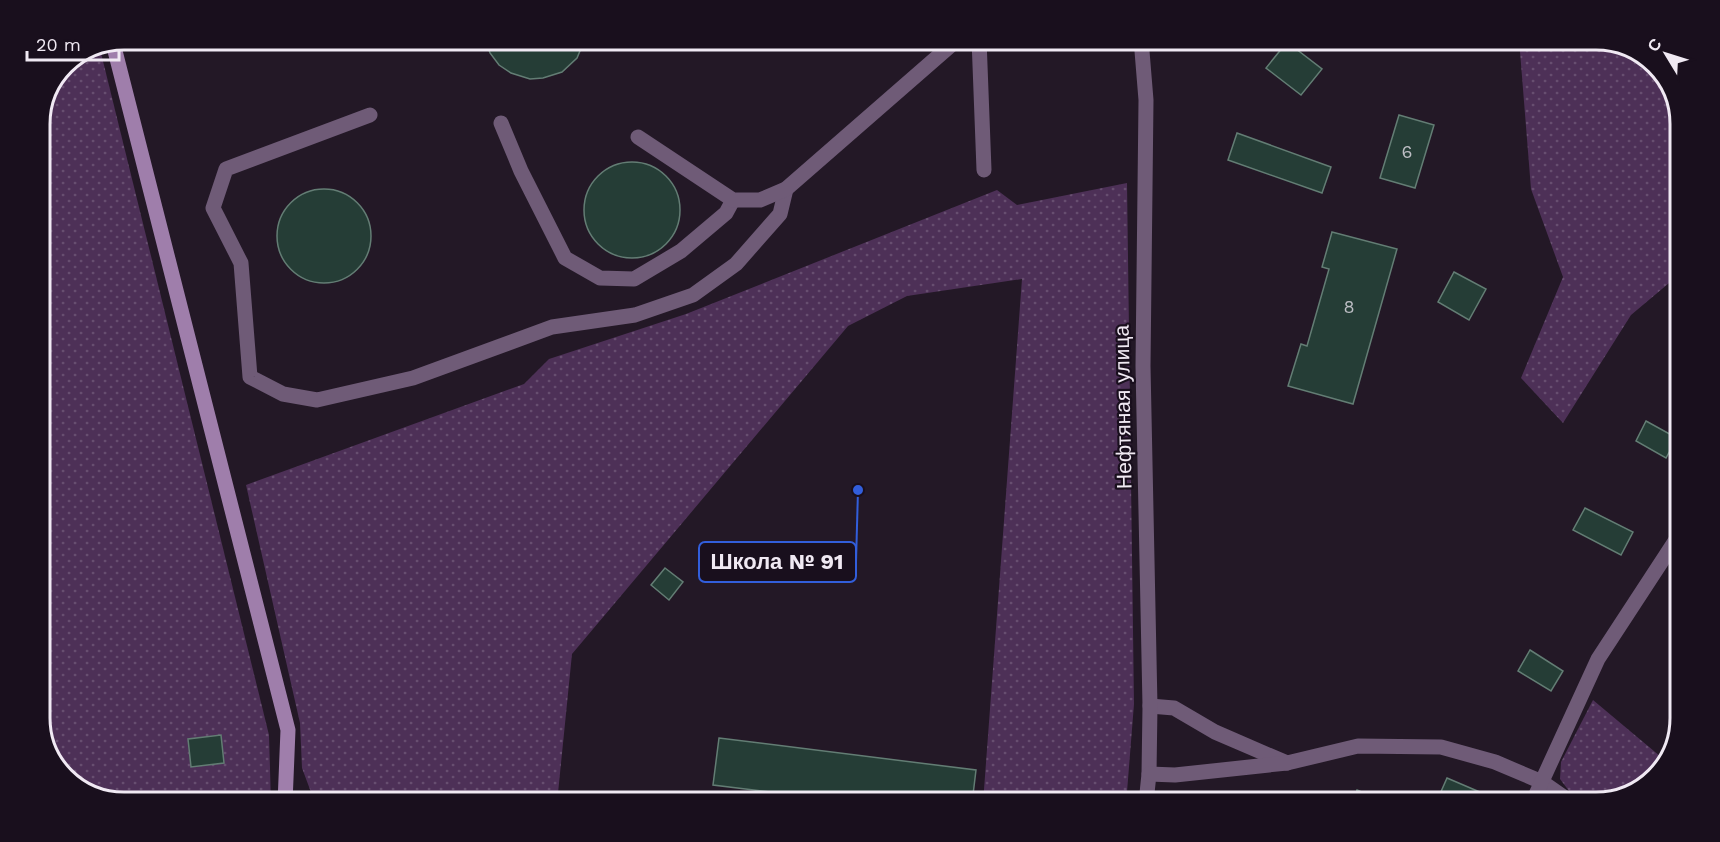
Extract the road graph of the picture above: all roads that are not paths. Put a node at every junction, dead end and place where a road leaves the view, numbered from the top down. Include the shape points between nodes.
1 (947, 49) edge
2 (980, 49) edge
3 (1142, 49) edge
4 (115, 50) edge
5 (370, 115) dead end
6 (501, 123) dead end
7 (638, 137) dead end
8 (984, 170) dead end
9 (786, 189) junction
10 (733, 200) junction
11 (1670, 549) edge
12 (1150, 706) junction
13 (1287, 764) junction
14 (1149, 774) junction
15 (1542, 782) junction
16 (285, 792) edge
17 (1147, 792) edge
18 (1538, 792) edge
19 (1556, 792) edge

1 - 9 street
2 - 8 street
3 - 12 street, Нефтяная улица via 1146,100 1143,366
4 - 16 street via 288,730
5 - 9 street via 226,169 213,208 241,263 250,377 283,394 317,400 413,378 552,327 635,315 693,296 736,264 780,214
6 - 10 street via 566,258 600,278 634,279 681,251 726,213
7 - 10 street
9 - 10 street via 760,200
11 - 15 street via 1598,659
12 - 13 street via 1174,708 1215,732
12 - 14 street, Нефтяная улица
13 - 14 street
13 - 15 street via 1358,746 1441,747 1495,762
14 - 17 street, Нефтяная улица
15 - 18 street
15 - 19 street

